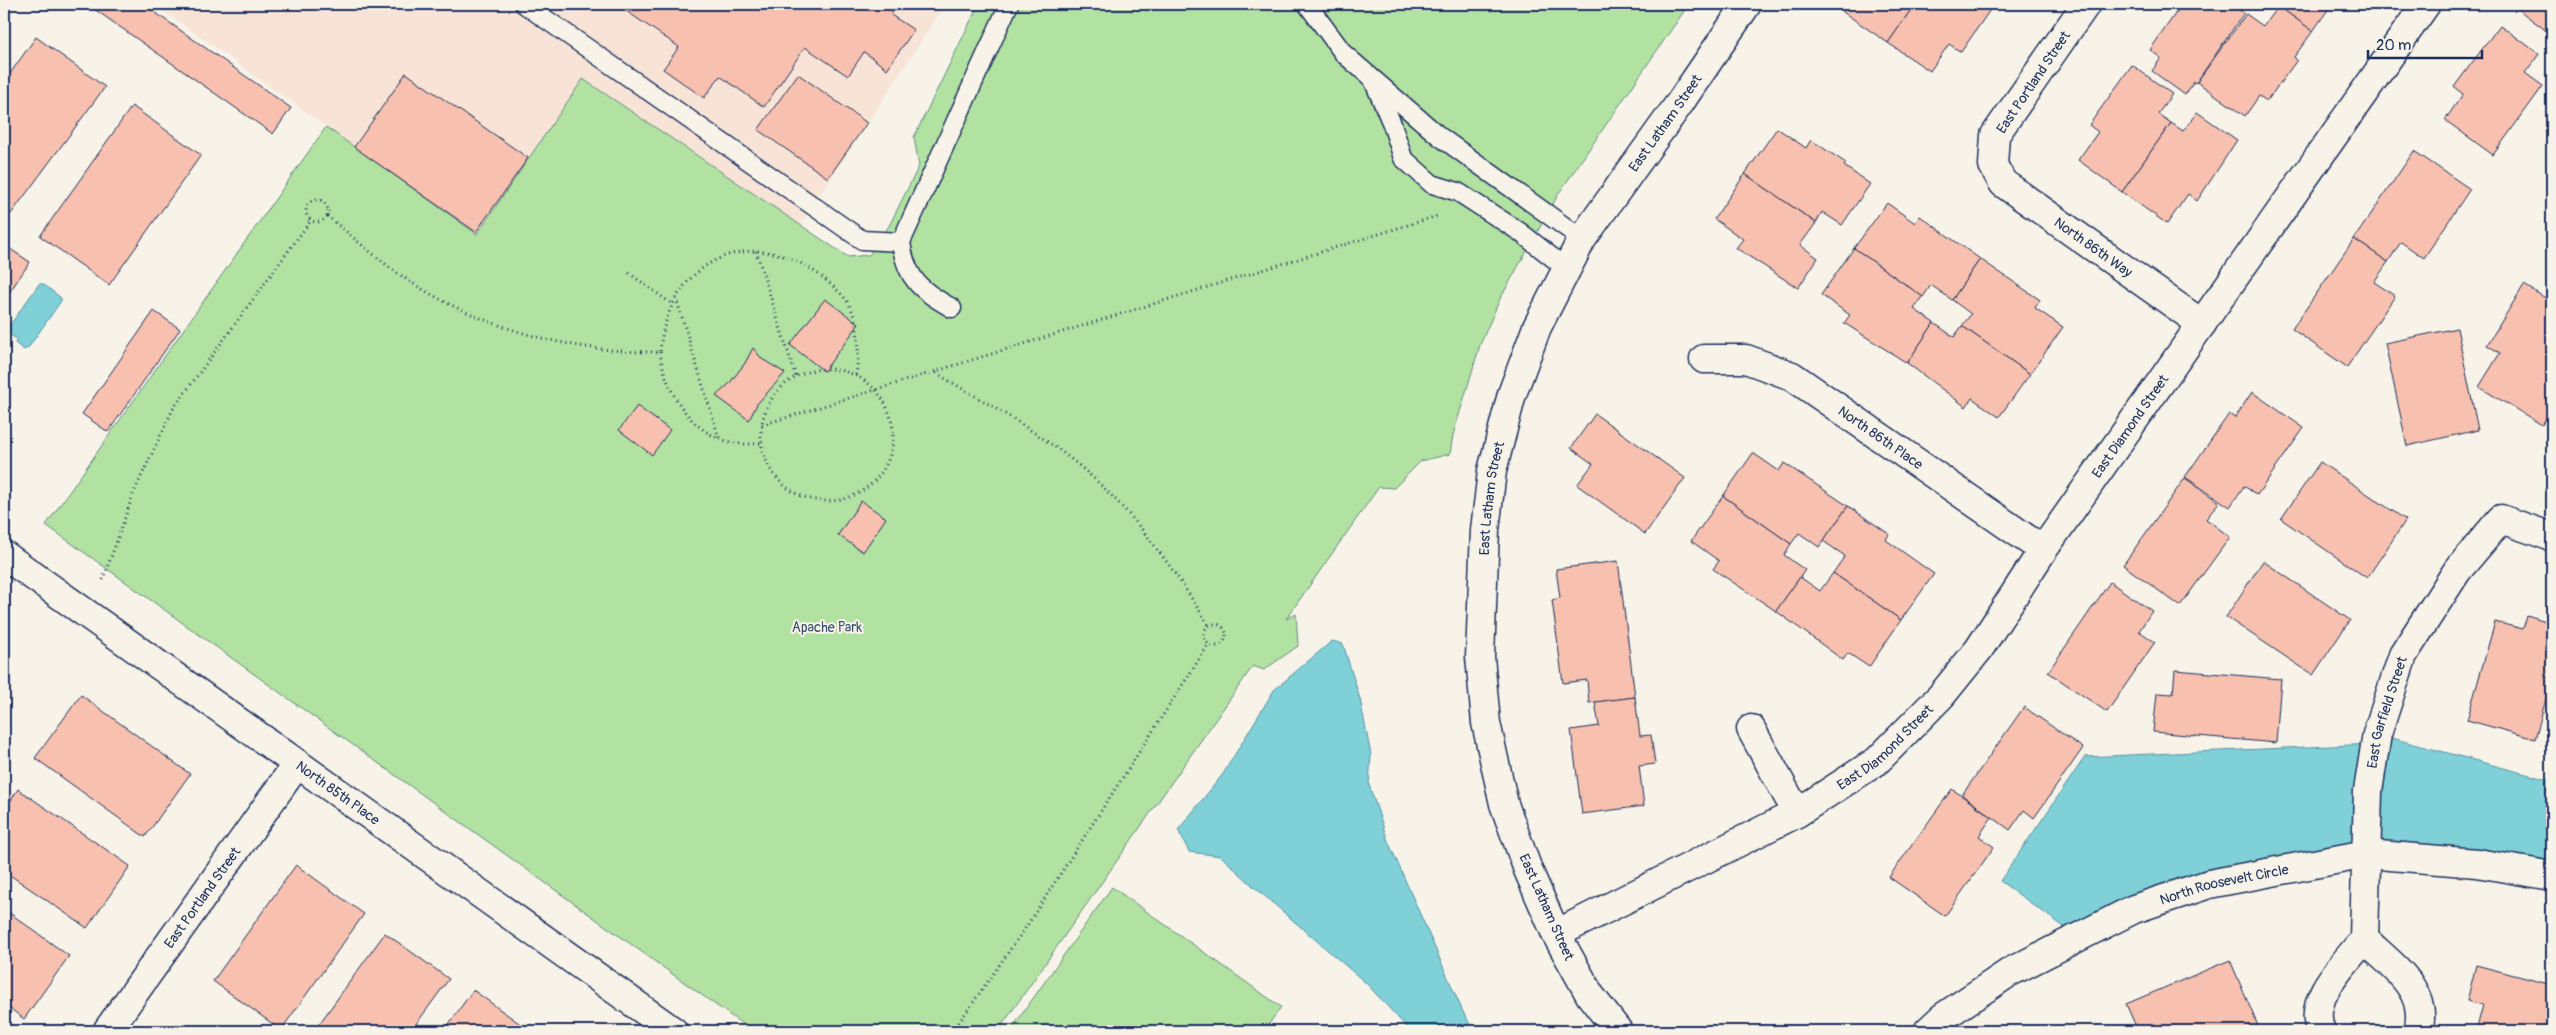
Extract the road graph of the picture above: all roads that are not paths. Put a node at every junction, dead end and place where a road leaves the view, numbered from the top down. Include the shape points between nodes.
1 (524, 4) edge
2 (1009, 4) edge
3 (1308, 4) edge
4 (1747, 4) edge
5 (2086, 4) edge
6 (2426, 4) edge
7 (1372, 77) junction
8 (1992, 165) joint
9 (1582, 238) junction
10 (901, 242) junction
11 (1566, 269) junction
12 (952, 308) dead end
13 (2202, 324) junction
14 (1704, 358) dead end
15 (2552, 537) edge
16 (2043, 550) junction
17 (4, 555) edge
18 (1751, 729) dead end
19 (296, 764) junction
20 (1797, 813) junction
21 (2366, 854) junction
22 (2552, 876) edge
23 (1556, 934) junction
24 (2364, 939) junction
25 (107, 1031) edge
26 (673, 1031) edge
27 (1618, 1031) edge
28 (1928, 1031) edge
29 (2321, 1031) edge
30 (2418, 1031) edge

1 - 10 lane via 862,240
2 - 10 lane
3 - 7 lane via 1344,54
4 - 9 street, East Latham Street
5 - 8 street, East Portland Street via 1995,135
6 - 13 street, East Diamond Street
7 - 9 lane via 1439,136
7 - 11 lane via 1403,158 1432,184 1458,192 1520,232
8 - 13 street, North 86th Way via 2003,183
9 - 11 street, East Latham Street
10 - 12 lane via 904,263 926,294
11 - 23 street, East Latham Street via 1537,327 1512,394 1492,470 1485,530 1480,658 1486,723 1504,804
13 - 16 street, East Diamond Street
14 - 16 street, North 86th Place via 1746,359 1792,376
15 - 21 street, East Garfield Street via 2501,519 2457,571 2403,655 2374,744 2368,791
16 - 20 street, East Diamond Street via 1979,649 1941,696 1877,761
17 - 19 street, North 85th Place
18 - 20 street
19 - 25 street, East Portland Street
19 - 26 street, North 85th Place
20 - 23 street, East Diamond Street
21 - 22 street, North Roosevelt Circle via 2477,863
21 - 24 street, East Garfield Street
21 - 28 street, North Roosevelt Circle via 2209,884 2134,909 2010,972 1943,1017
23 - 27 street, East Latham Street via 1590,995
24 - 29 street via 2322,994 2318,1011
24 - 30 street via 2408,980 2417,995 2421,1012

